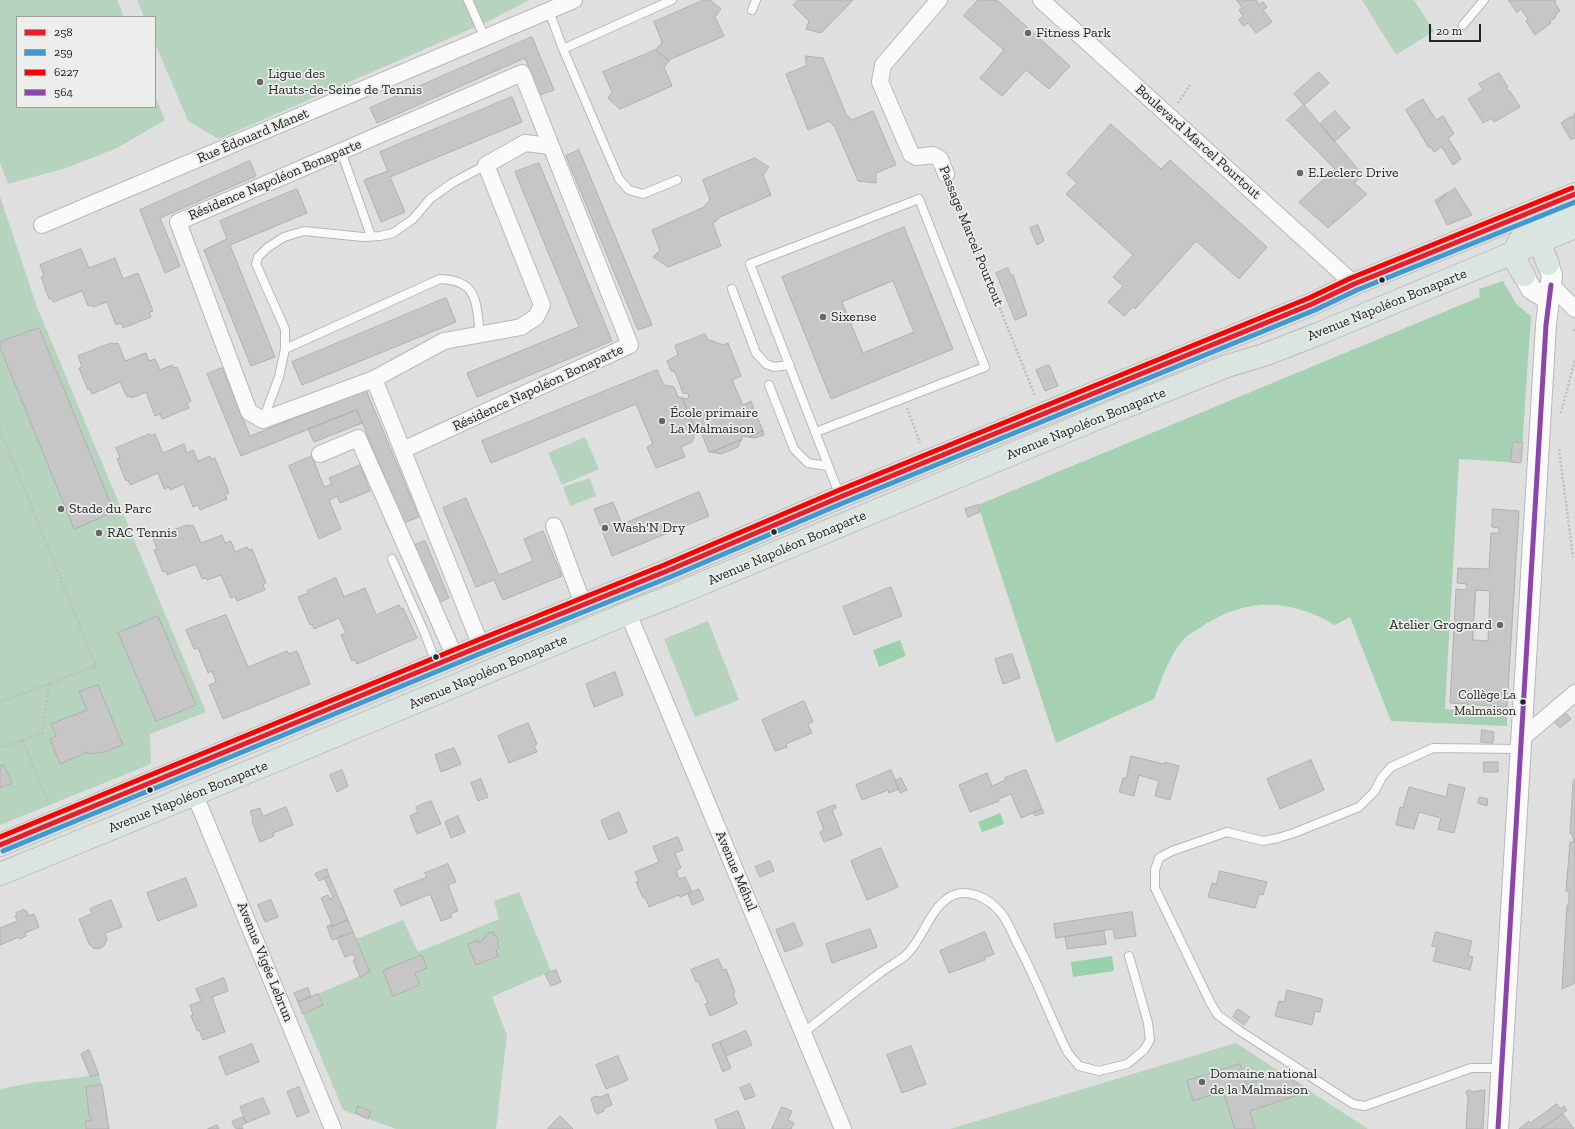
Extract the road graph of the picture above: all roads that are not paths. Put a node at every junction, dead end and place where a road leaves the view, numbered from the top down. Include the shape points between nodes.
1 (468, 0) edge
2 (574, 0) edge
3 (672, 0) edge
4 (756, 0) edge
5 (939, 0) edge
6 (1041, 0) edge
7 (1484, 0) edge
8 (752, 10) dead end
9 (549, 11) junction
10 (1463, 25) dead end
11 (485, 38) junction
12 (563, 49) junction
13 (551, 146) junction
14 (341, 151) junction
15 (486, 165) junction
16 (946, 174) road end
17 (677, 180) dead end
18 (1575, 194) edge
19 (1575, 210) edge
20 (42, 225) dead end
21 (1575, 227) edge
22 (1534, 228) junction
23 (371, 236) junction
24 (1516, 252) junction
25 (1548, 264) joint
26 (1524, 274) joint
27 (1354, 284) junction
28 (732, 290) dead end
29 (1550, 293) junction
30 (1380, 308) junction
31 (1575, 309) edge
32 (480, 335) junction
33 (285, 349) junction
34 (790, 365) junction
35 (1227, 366) junction
36 (374, 379) junction
37 (769, 385) dead end
38 (263, 420) junction
39 (816, 432) junction
40 (403, 450) junction
41 (320, 454) dead end
42 (828, 466) junction
43 (840, 497) junction
44 (554, 526) dead end
45 (392, 559) dead end
46 (583, 604) junction
47 (628, 613) junction
48 (481, 646) junction
49 (443, 662) junction
50 (440, 692) junction
51 (1575, 693) edge
52 (1521, 744) junction
53 (195, 795) junction
54 (101, 803) junction
55 (114, 827) junction
56 (0, 845) edge
57 (0, 874) edge
58 (1129, 956) dead end
59 (803, 1033) junction
60 (1502, 1068) junction
61 (334, 1129) edge
62 (843, 1129) edge
63 (1498, 1129) edge

1 - 11 lane
2 - 9 street, Rue Édouard Manet
3 - 12 lane
4 - 8 lane
5 - 16 street, Passage Marcel Pourtout via 883,65 880,82 911,154 916,157 933,154 940,159
6 - 27 street, Boulevard Marcel Pourtout
7 - 10 lane
9 - 11 street, Rue Édouard Manet
9 - 12 lane
11 - 20 street, Rue Édouard Manet
12 - 17 lane via 619,178 629,190 643,194
13 - 14 street, Résidence Napoléon Bonaparte via 522,73
13 - 15 street via 525,143
13 - 40 street, Résidence Napoléon Bonaparte via 630,345
14 - 23 lane
14 - 38 street, Résidence Napoléon Bonaparte via 178,222 249,412
15 - 23 lane via 452,183 430,199 413,220 393,233
15 - 32 street via 542,305 536,317 521,327
18 - 22 main road, Avenue Napoléon Bonaparte
19 - 22 main road
21 - 22 main road, Avenue Napoléon Bonaparte
22 - 24 main road via 1525,235
22 - 25 main road
22 - 27 main road, Avenue Napoléon Bonaparte
23 - 33 lane via 304,231 284,237 258,257 256,264 285,329
24 - 26 main road via 1515,259
24 - 30 main road, Avenue Napoléon Bonaparte
25 - 29 street via 1552,275
26 - 29 street via 1531,289
27 - 30 main road
27 - 35 main road via 1352,296 1347,304 1240,349
27 - 43 main road, Avenue Napoléon Bonaparte via 1312,304
28 - 34 lane via 756,353 766,364 774,368
29 - 31 street
29 - 52 street
30 - 35 main road, Avenue Napoléon Bonaparte via 1264,355
32 - 33 lane via 475,299 469,289 453,279 440,279
32 - 36 street via 444,341
33 - 38 lane
34 - 39 lane
34 - 39 lane via 750,264 918,199 986,367
35 - 47 main road, Avenue Napoléon Bonaparte
36 - 38 street
36 - 40 street
37 - 42 lane via 794,449 808,463
39 - 42 lane
40 - 48 street
41 - 49 street via 358,438
42 - 43 lane
43 - 46 main road, Avenue Napoléon Bonaparte
44 - 46 street
45 - 49 lane via 425,634
46 - 48 main road, Avenue Napoléon Bonaparte
47 - 50 main road, Avenue Napoléon Bonaparte
47 - 59 street, Avenue Méhul
48 - 49 main road, Avenue Napoléon Bonaparte
49 - 50 main road via 434,678
49 - 54 main road, Avenue Napoléon Bonaparte
50 - 53 main road, Avenue Napoléon Bonaparte
51 - 52 street
52 - 60 street
52 - 60 lane via 1433,748 1391,767 1374,792 1359,807 1278,838 1263,841 1227,832 1213,836 1158,858 1155,870 1155,888 1218,1015 1353,1104 1365,1106 1471,1068
53 - 55 main road, Avenue Napoléon Bonaparte
53 - 61 street, Avenue Vigée Lebrun
54 - 55 main road via 101,814
54 - 56 main road, Avenue Napoléon Bonaparte
55 - 57 main road, Avenue Napoléon Bonaparte
58 - 59 lane via 1148,1023 1150,1040 1144,1050 1127,1064 1099,1071 1079,1066 1068,1053 1002,914 989,902 973,894 961,892 948,898 938,909 904,956 881,971
59 - 62 street, Avenue Méhul
60 - 63 street

